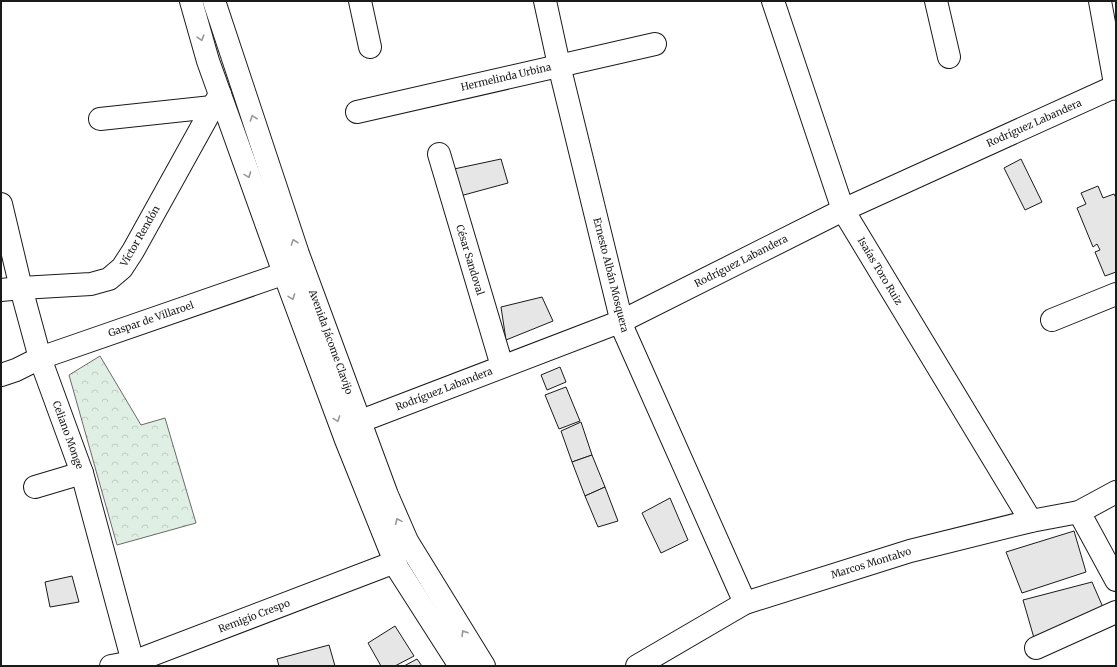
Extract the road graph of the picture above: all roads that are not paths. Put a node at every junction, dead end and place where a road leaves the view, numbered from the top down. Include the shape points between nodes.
1 (191, 1) edge
2 (214, 1) edge
3 (360, 1) edge
4 (545, 1) edge
5 (773, 1) edge
6 (936, 1) edge
7 (1100, 1) edge
8 (655, 44) dead end
9 (370, 47) dead end
10 (949, 57) dead end
11 (559, 65) junction
12 (1116, 87) edge
13 (216, 100) junction
14 (357, 112) dead end
15 (100, 119) dead end
16 (439, 154) dead end
17 (1, 204) edge
18 (843, 210) junction
19 (294, 270) junction
20 (11, 289) edge
21 (1116, 294) edge
22 (1052, 320) dead end
23 (622, 321) junction
24 (40, 358) junction
25 (502, 366) junction
26 (1, 375) edge
27 (361, 421) junction
28 (82, 473) junction
29 (35, 487) dead end
30 (1116, 492) edge
31 (1079, 512) junction
32 (1031, 521) junction
33 (395, 562) junction
34 (1116, 580) edge
35 (745, 603) junction
36 (1116, 612) edge
37 (1036, 648) dead end
38 (134, 664) edge
39 (111, 666) edge
40 (460, 666) edge
41 (484, 666) edge
42 (637, 666) edge

1 -> 13 street, Avenida Jácome Clavijo
19 -> 2 street, Avenida Jácome Clavijo
3 - 9 street
4 - 11 street, Ernesto Albán Mosquera
5 - 18 street, Isaías Toro Ruiz
6 - 10 street
7 - 12 street
8 - 11 street, Hermelinda Urbina
11 - 14 street, Hermelinda Urbina
11 - 23 street, Ernesto Albán Mosquera
12 - 18 street, Rodríguez Labandera
13 - 15 street
13 -> 19 street, Avenida Jácome Clavijo
13 - 20 street, Víctor Rendón via 122,268 109,279 91,284
16 - 25 street, César Sandoval
17 - 20 street, Celiano Monge
18 - 23 street, Rodríguez Labandera
18 - 32 street, Isaías Toro Ruiz
19 - 24 street, Gaspar de Villaroel
19 - 27 street, Avenida Jácome Clavijo
19 -> 33 street, Avenida Jácome Clavijo via 346,440
20 - 24 street, Celiano Monge
21 - 22 street
23 - 25 street, Rodríguez Labandera
23 - 35 street, Ernesto Albán Mosquera via 624,331
24 - 26 street, Gaspar de Villaroel
24 - 28 street, Celiano Monge
25 - 27 street, Rodríguez Labandera
41 -> 27 street, Avenida Jácome Clavijo via 407,541 387,495
28 - 29 street
28 - 38 street, Celiano Monge
30 - 31 street, Marcos Montalvo
31 - 32 street, Marcos Montalvo
31 - 34 street
32 - 35 street, Marcos Montalvo via 910,550
33 - 38 street, Remigio Crespo
33 - 40 street, Avenida Jácome Clavijo
35 - 42 street, Marcos Montalvo
36 - 37 street
38 - 39 street, Remigio Crespo

